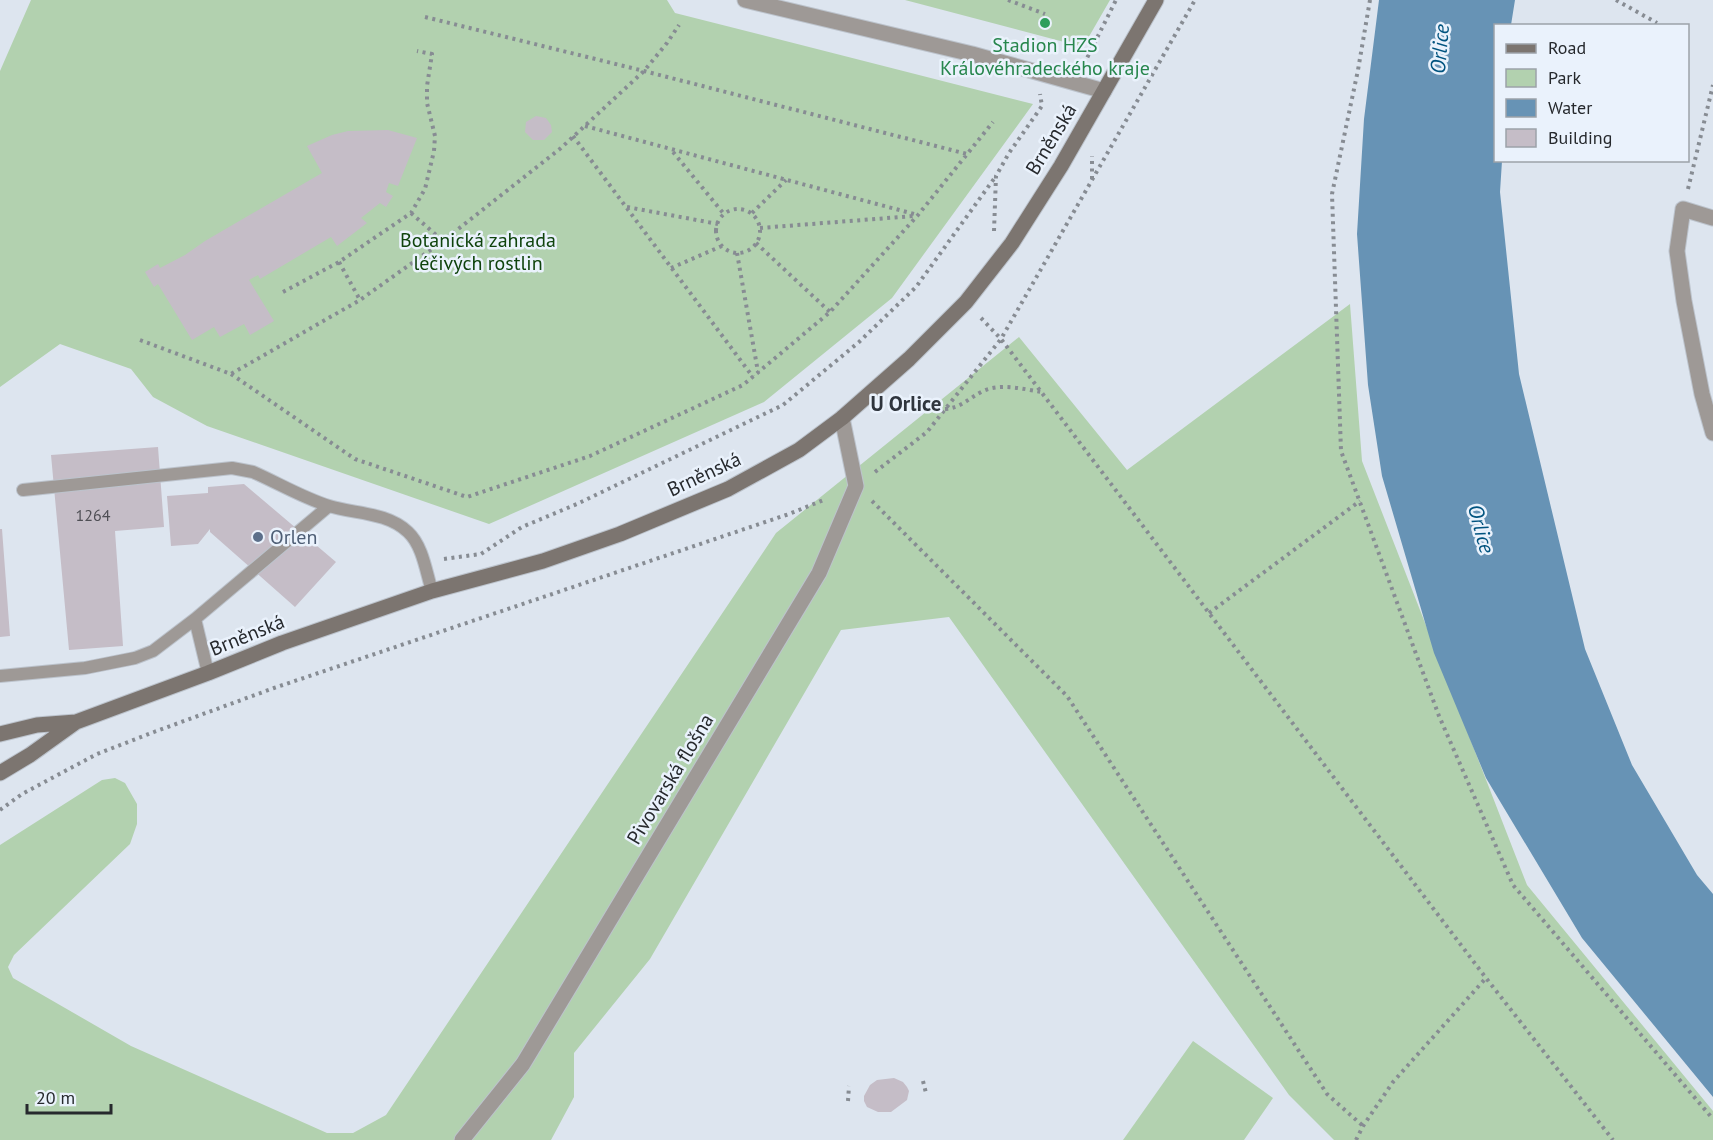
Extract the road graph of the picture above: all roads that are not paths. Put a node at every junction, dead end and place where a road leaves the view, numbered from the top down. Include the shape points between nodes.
1 (745, 0) edge
2 (1156, 0) edge
3 (1104, 91) junction
4 (1713, 218) edge
5 (842, 418) junction
6 (1713, 433) edge
7 (22, 490) dead end
8 (329, 506) junction
9 (432, 591) junction
10 (195, 619) junction
11 (208, 674) junction
12 (0, 676) edge
13 (76, 722) junction
14 (0, 734) edge
15 (0, 773) edge
16 (462, 1140) edge

1 - 3 street via 972,54
2 - 3 street, Brněnská
3 - 5 street, Brněnská via 1012,243 966,302
4 - 6 street via 1683,209 1677,251 1702,394
5 - 9 street, Brněnská via 799,450 728,489 543,561
5 - 16 street, Pivovarská flošna via 856,486 813,583 523,1064
7 - 8 lane via 243,469
8 - 9 lane via 401,526 414,539
8 - 10 lane
9 - 11 street, Brněnská via 282,643
10 - 11 lane
10 - 12 lane via 166,643 135,658 60,672
11 - 13 street, Brněnská
13 - 14 street, Brněnská via 37,725
13 - 15 street, Brněnská

